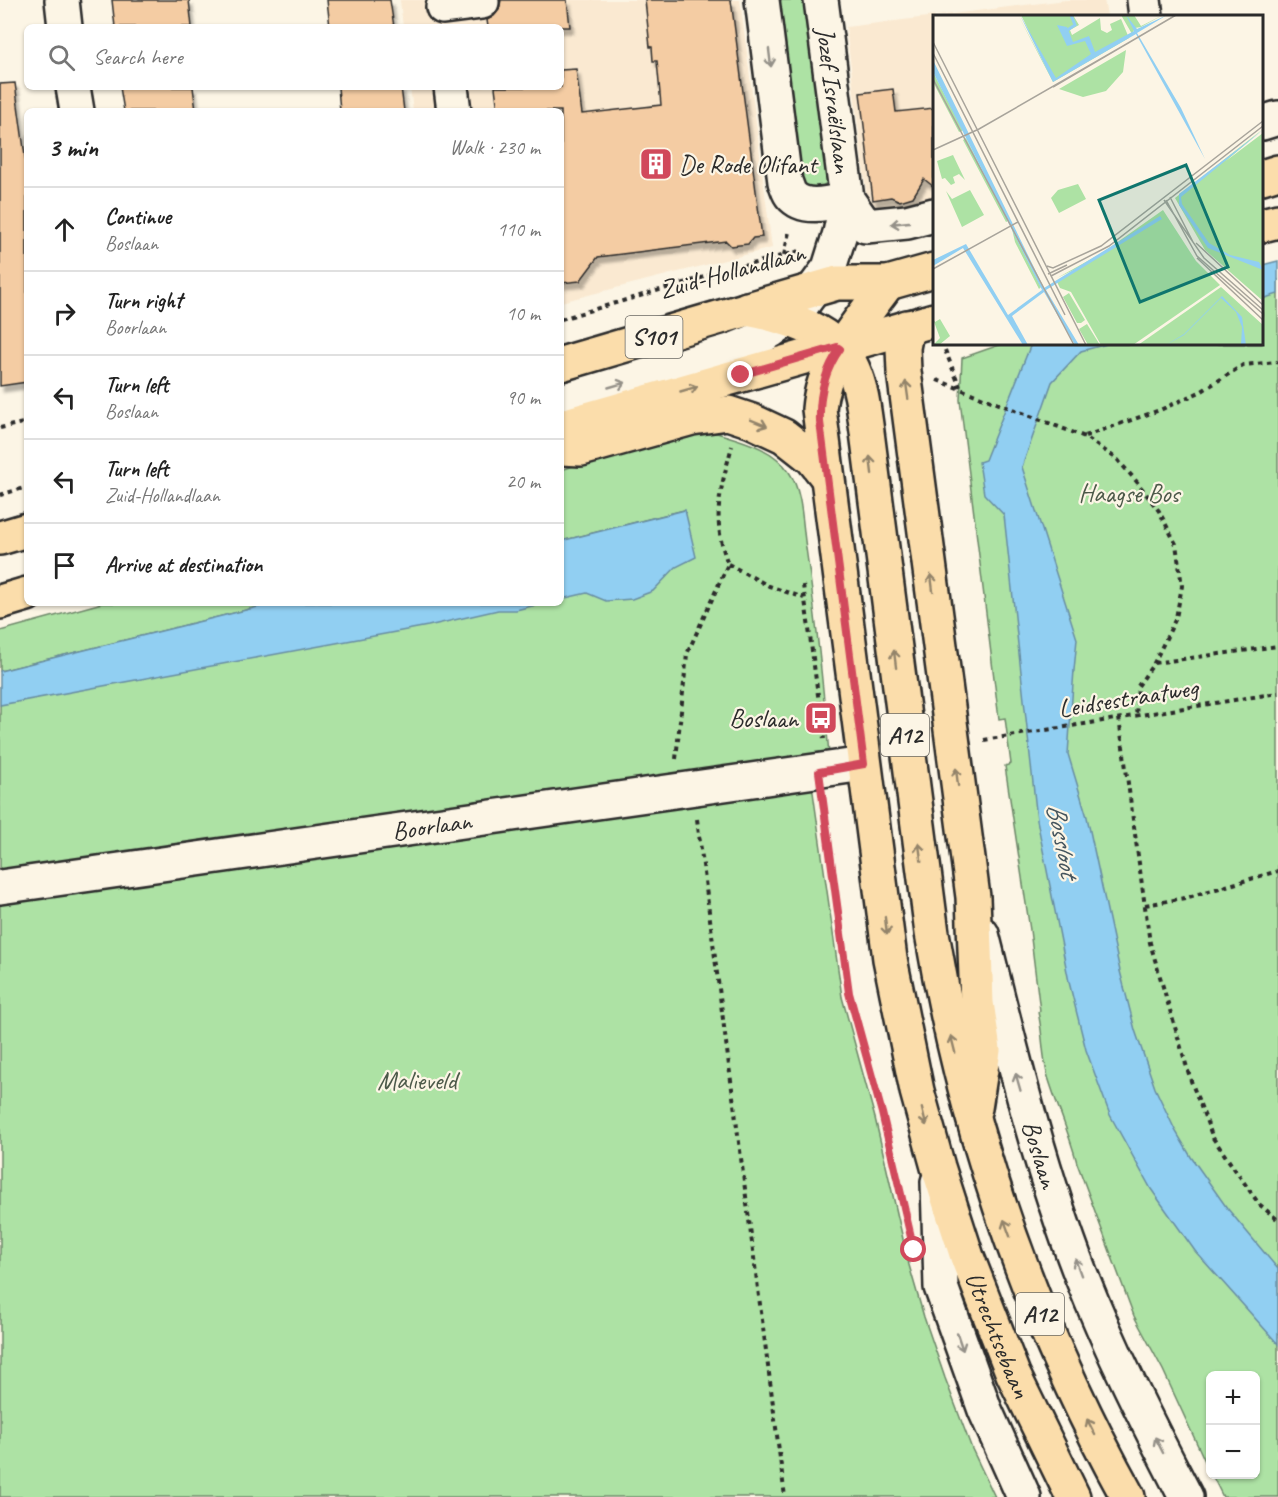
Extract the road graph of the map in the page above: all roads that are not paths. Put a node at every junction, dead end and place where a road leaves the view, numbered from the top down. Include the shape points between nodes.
1 (62, 0) edge
2 (762, 0) edge
3 (821, 0) edge
4 (1144, 0) edge
5 (482, 2) dead end
6 (444, 11) edge
7 (1146, 15) edge
8 (65, 24) edge
9 (74, 90) edge
10 (452, 90) edge
11 (76, 108) edge
12 (454, 108) edge
13 (1278, 118) edge
14 (1263, 123) edge
15 (1278, 172) edge
16 (1263, 177) edge
17 (847, 200) junction
18 (933, 215) edge
19 (1278, 221) edge
20 (1263, 225) edge
21 (933, 270) edge
22 (888, 284) junction
23 (815, 289) junction
24 (747, 309) junction
25 (786, 320) junction
26 (921, 324) edge
27 (840, 347) junction
28 (564, 363) edge
29 (564, 400) edge
30 (564, 428) edge
31 (564, 448) edge
32 (827, 477) junction
33 (24, 531) edge
34 (0, 538) edge
35 (24, 595) edge
36 (0, 602) edge
37 (864, 764) junction
38 (0, 887) edge
39 (973, 897) junction
40 (973, 1121) junction
41 (938, 1167) junction
42 (1024, 1497) edge
43 (1073, 1497) edge
44 (1128, 1497) edge
45 (1186, 1497) edge

1 - 8 street
2 -> 17 street, Jozef Israëlslaan via 785,182 791,195 803,203
3 - 17 street, Jozef Israëlslaan
4 - 7 street
5 - 6 street
9 - 11 street
10 - 12 street
13 - 14 street
15 - 16 main road
18 -> 17 street via 866,226
17 - 23 street, Jozef Israëlslaan via 829,268
19 - 20 main road
21 - 22 main road, S101
22 - 23 main road, Zuid-Hollandlaan / S101 via 837,283
22 - 27 main road, A12
23 - 24 main road, Zuid-Hollandlaan / S101
23 - 25 street, Zuid-Hollandlaan
24 - 25 main road, A12
24 - 28 main road, Zuid-Hollandlaan / S101
25 - 27 main road, A12
29 -> 25 street, Zuid-Hollandlaan via 739,348
26 - 27 main road, S101
39 -> 26 main road, Boslaan / A12 via 904,372 903,348
30 -> 27 main road, S101
27 - 32 main road, A12 via 820,397
40 -> 27 main road, A12 via 950,1033 932,933 863,404 853,369
31 -> 32 main road via 580,449 692,418 728,413 784,436 812,458
32 - 37 main road, A12
33 - 34 main road
35 - 36 main road
37 - 38 street, Boorlaan via 822,761 693,788
37 -> 41 main road, A12 via 890,959 917,1091
39 - 40 main road, A12 via 977,1003 984,1050
45 -> 39 street, Boslaan via 1112,1349 1065,1230 1018,1081
44 -> 40 main road, Utrechtsebaan / A12 via 1048,1335 999,1205
41 -> 42 street via 941,1287 985,1410
41 - 43 main road, Utrechtsebaan / A12 via 966,1257 1013,1374

